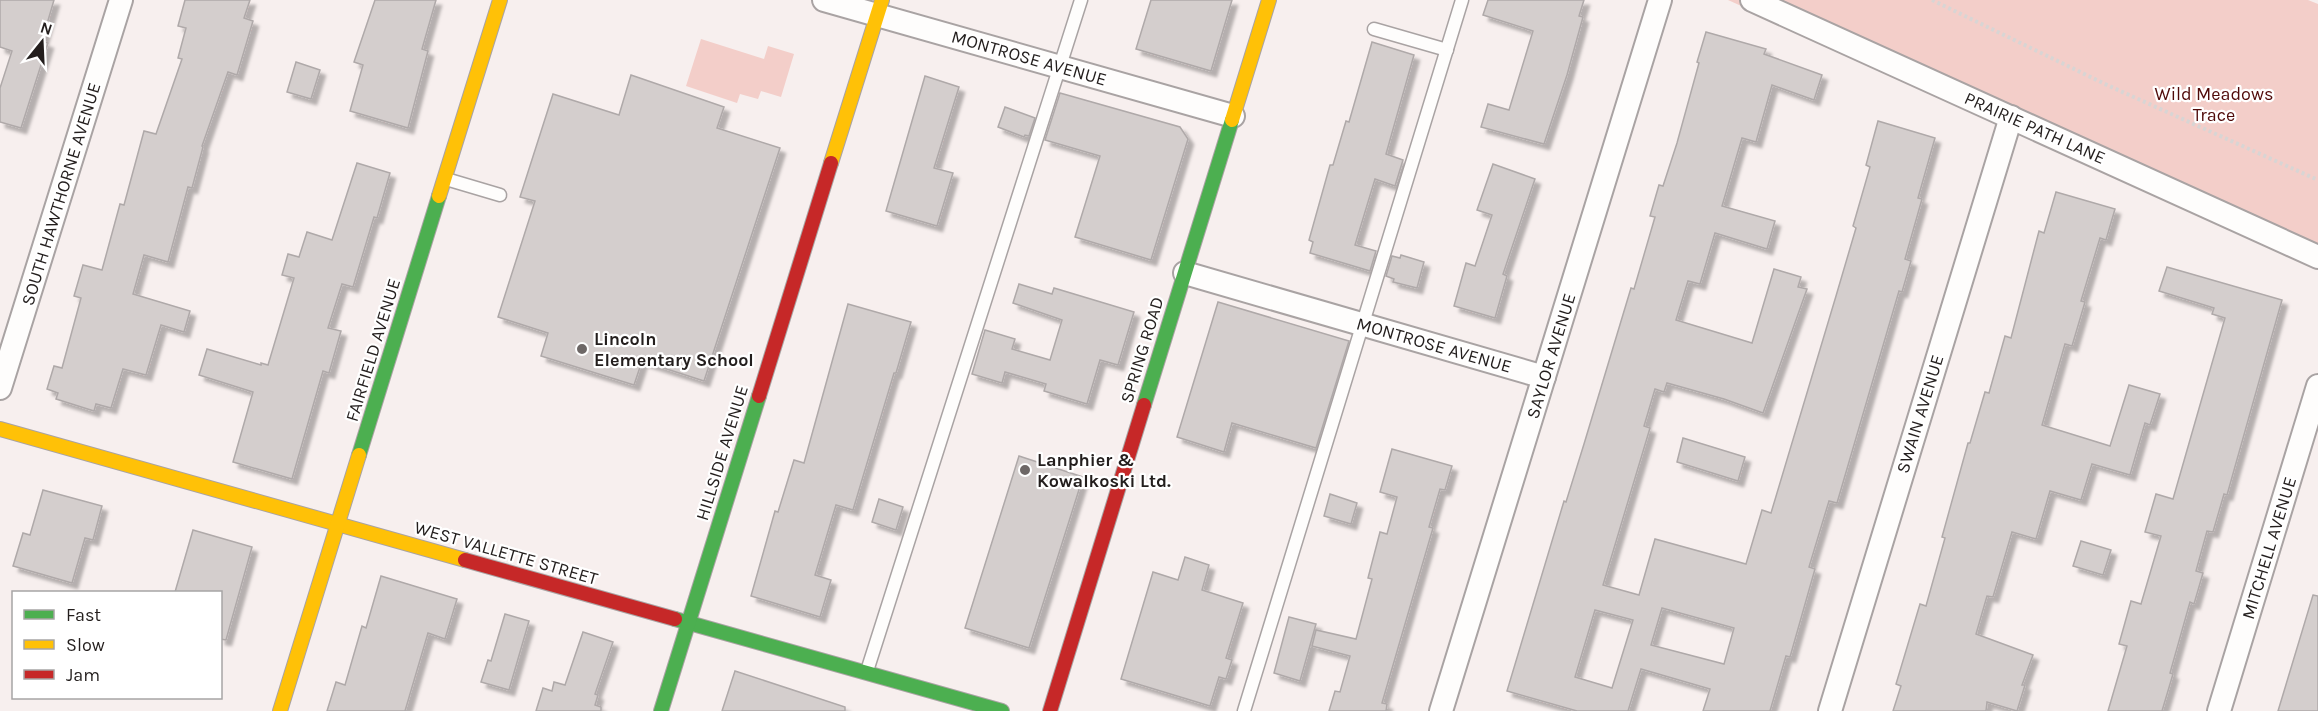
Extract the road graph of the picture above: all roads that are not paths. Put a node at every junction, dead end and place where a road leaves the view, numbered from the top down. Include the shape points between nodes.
1 (121, 0) edge
2 (500, 0) edge
3 (824, 0) edge
4 (1081, 0) edge
5 (1269, 0) edge
6 (1462, 0) edge
7 (1660, 0) edge
8 (1752, 0) edge
9 (879, 8) edge
10 (1374, 29) dead end
11 (1447, 50) junction
12 (1059, 67) junction
13 (1233, 116) junction
14 (2011, 117) junction
15 (445, 178) junction
16 (500, 195) dead end
17 (2318, 257) edge
18 (1185, 273) junction
19 (1362, 324) junction
20 (1544, 377) junction
21 (2318, 386) edge
22 (0, 388) edge
23 (0, 429) edge
24 (338, 524) junction
25 (688, 622) junction
26 (867, 672) junction
27 (280, 711) edge
28 (661, 711) edge
29 (1002, 711) edge
30 (1050, 711) edge
31 (1244, 711) edge
32 (1441, 711) edge
33 (1830, 711) edge
34 (2219, 711) edge

1 - 22 street, SOUTH HAWTHORNE AVENUE
2 - 15 street, FAIRFIELD AVENUE
3 - 9 street, MONTROSE AVENUE
4 - 12 lane
5 - 13 street, SPRING ROAD
6 - 11 lane
7 - 20 street, SAYLOR AVENUE
8 - 14 street, PRAIRIE PATH LANE
9 - 12 street, MONTROSE AVENUE
9 - 25 street, HILLSIDE AVENUE
10 - 11 lane
11 - 19 lane
12 - 13 street, MONTROSE AVENUE
12 - 26 lane
13 - 18 street, SPRING ROAD
14 - 17 street, PRAIRIE PATH LANE
14 - 33 street, SWAIN AVENUE
15 - 16 lane
15 - 24 street, FAIRFIELD AVENUE
18 - 19 street, MONTROSE AVENUE
18 - 30 street, SPRING ROAD
19 - 20 street, MONTROSE AVENUE
19 - 31 lane
20 - 32 street, SAYLOR AVENUE
21 - 34 street, MITCHELL AVENUE
23 - 24 street, WEST VALLETTE STREET
24 - 25 street, WEST VALLETTE STREET
24 - 27 street, FAIRFIELD AVENUE
25 - 26 street, WEST VALLETTE STREET
25 - 28 street, HILLSIDE AVENUE
26 - 29 street, WEST VALLETTE STREET

